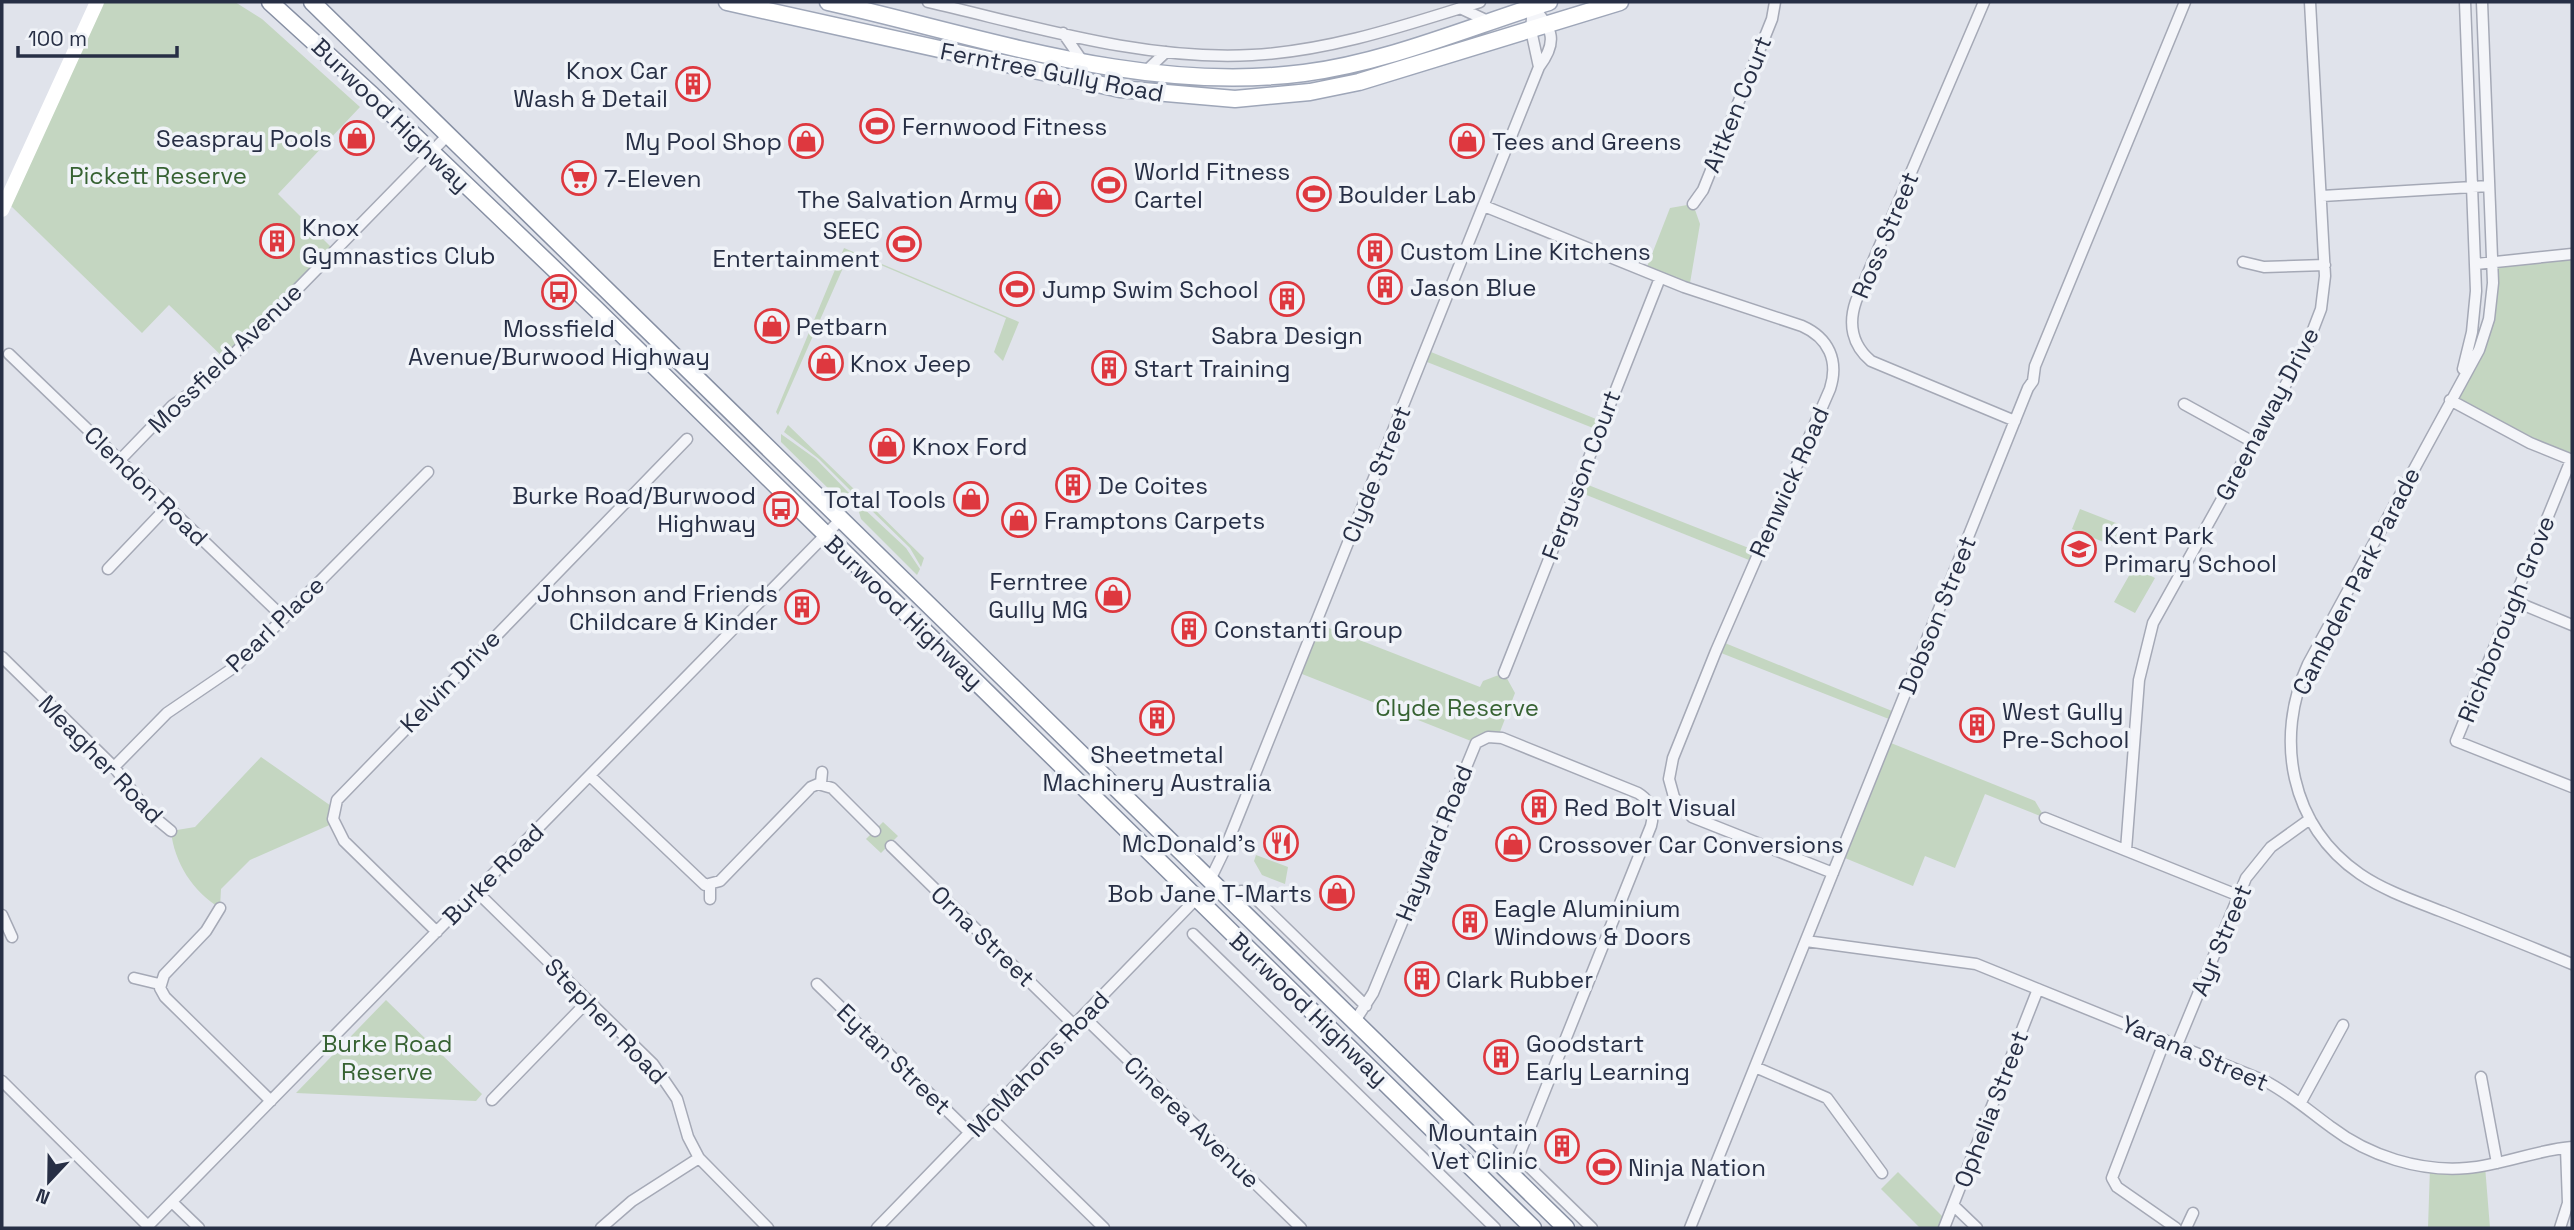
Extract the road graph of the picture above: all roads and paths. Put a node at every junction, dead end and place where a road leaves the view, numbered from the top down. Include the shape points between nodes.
1 (97, 2) edge
2 (270, 2) edge
3 (312, 2) edge
4 (727, 2) edge
5 (828, 2) edge
6 (928, 2) edge
7 (1479, 2) edge
8 (1620, 2) edge
9 (1775, 2) edge
10 (1984, 2) edge
11 (2185, 2) edge
12 (2310, 2) edge
13 (2465, 2) edge
14 (2482, 2) edge
15 (1543, 3) edge
16 (858, 5) edge
17 (1460, 8) junction
18 (1490, 22) junction
19 (924, 24) junction
20 (1549, 24) junction
21 (1531, 30) junction
22 (1063, 33) junction
23 (919, 46) junction
24 (1167, 52) junction
25 (1083, 62) junction
26 (1539, 67) junction
27 (1144, 72) junction
28 (448, 135) junction
29 (432, 153) junction
30 (2472, 186) junction
31 (2489, 186) junction
32 (2322, 196) junction
33 (1693, 204) dead end
34 (1484, 206) junction
35 (2, 210) edge
36 (2572, 254) edge
37 (2243, 262) dead end
38 (2493, 263) junction
39 (2476, 264) junction
40 (2325, 265) junction
41 (1660, 278) junction
42 (9, 355) dead end
43 (2460, 380) junction
44 (2450, 400) junction
45 (2184, 404) dead end
46 (2015, 421) junction
47 (687, 439) dead end
48 (2253, 442) junction
49 (2571, 460) edge
50 (119, 461) junction
51 (428, 472) dead end
52 (167, 507) junction
53 (841, 519) junction
54 (826, 535) junction
55 (108, 569) dead end
56 (2514, 601) junction
57 (284, 618) junction
58 (2572, 625) edge
59 (2, 657) edge
60 (1504, 673) dead end
61 (114, 767) junction
62 (822, 772) dead end
63 (590, 776) junction
64 (821, 783) junction
65 (2572, 787) edge
66 (2045, 818) dead end
67 (2310, 819) junction
68 (171, 831) dead end
69 (875, 831) dead end
70 (891, 846) dead end
71 (2126, 850) junction
72 (1833, 873) junction
73 (1210, 880) junction
74 (710, 886) junction
75 (477, 891) junction
76 (1223, 893) junction
77 (2237, 895) junction
78 (710, 899) dead end
79 (1196, 899) junction
80 (220, 908) dead end
81 (2, 915) edge
82 (437, 932) junction
83 (1193, 934) dead end
84 (12, 937) dead end
85 (1806, 941) junction
86 (2572, 964) edge
87 (134, 978) dead end
88 (159, 984) junction
89 (817, 984) dead end
90 (2038, 989) junction
91 (588, 1000) junction
92 (1366, 1006) junction
93 (1084, 1017) junction
94 (1355, 1021) junction
95 (2343, 1025) dead end
96 (1075, 1026) junction
97 (2165, 1040) junction
98 (2177, 1045) junction
99 (1755, 1067) junction
100 (2481, 1077) dead end
101 (2, 1081) edge
102 (492, 1100) dead end
103 (271, 1101) junction
104 (2301, 1102) junction
105 (988, 1115) junction
106 (970, 1133) junction
107 (2569, 1148) edge
108 (1519, 1157) junction
109 (699, 1158) junction
110 (2497, 1163) junction
111 (1882, 1173) dead end
112 (1511, 1175) junction
113 (172, 1202) junction
114 (1953, 1205) junction
115 (2193, 1213) dead end
116 (1486, 1220) junction
117 (884, 1226) edge
118 (147, 1227) edge
119 (199, 1228) edge
120 (601, 1228) edge
121 (768, 1228) edge
122 (1104, 1228) edge
123 (1301, 1228) edge
124 (1478, 1228) edge
125 (1495, 1228) edge
126 (1533, 1228) edge
127 (1566, 1228) edge
128 (1592, 1228) edge
129 (1690, 1228) edge
130 (1944, 1228) edge
131 (1977, 1228) edge
132 (2176, 1228) edge
133 (2186, 1228) edge
134 (2560, 1228) edge

1 - 35 main road
2 - 29 main road, Burwood Highway
3 - 28 main road, Burwood Highway
4 - 23 main road, Ferntree Gully Road
5 - 16 main road, Ferntree Gully Road
6 - 22 street, Ferntree Gully Road
7 - 17 street, Ferntree Gully Road
8 - 20 main road, Ferntree Gully Road
9 - 33 street, Aitken Court via 1708,178
10 - 46 street, Ross Street via 1856,301 1851,323 1856,343 1871,361
11 - 46 street, Dobson Street
12 - 32 street, Greenaway Drive
13 - 30 street, Cambden Park Parade
14 - 31 street, Cambden Park Parade
15 - 18 main road, Ferntree Gully Road
15 - 20 street
15 - 21 street
16 - 19 main road, Ferntree Gully Road
17 - 18 street
17 - 24 street, Ferntree Gully Road via 1312,48 1254,55
18 - 27 main road, Ferntree Gully Road via 1368,60 1307,73 1220,79
19 - 23 main road
19 - 25 main road, Ferntree Gully Road
20 - 21 main road, Ferntree Gully Road
20 - 26 street, Clyde Street via 1552,40
21 - 23 main road, Ferntree Gully Road via 1359,82 1235,99 1120,89
21 - 26 street
22 - 24 street, Ferntree Gully Road
22 - 25 street
24 - 27 street
25 - 27 main road, Ferntree Gully Road
26 - 34 street, Clyde Street
28 - 29 street, Mossfield Avenue
28 - 53 main road, Burwood Highway
29 - 50 street, Mossfield Avenue via 218,371 173,405
29 - 54 main road, Burwood Highway
30 - 31 street
30 - 32 street
30 - 39 street, Cambden Park Parade
31 - 38 street, Cambden Park Parade
32 - 40 street, Greenaway Drive
34 - 41 street, Renwick Road
34 - 73 street, Clyde Street
36 - 38 street
37 - 40 street via 2264,267
38 - 39 street
38 - 43 street, Cambden Park Parade via 2487,328
39 - 43 street, Cambden Park Parade via 2474,320
40 - 48 street, Greenaway Drive via 2314,331
41 - 60 street, Ferguson Court
41 - 72 street, Renwick Road via 1813,331 1833,358 1830,389 1716,651 1669,779 1674,797 1692,817
42 - 50 street, Clendon Road
43 - 44 street, Cambden Park Parade
44 - 49 street
44 - 67 street, Cambden Park Parade via 2300,683 2289,744 2295,784
45 - 48 street
46 - 72 street, Dobson Street
47 - 82 street, Kelvin Drive via 337,800 334,819 344,841
48 - 71 street, Greenaway Drive via 2150,632 2138,690
49 - 56 street, Richborough Grove
50 - 52 street, Clendon Road
51 - 57 street, Pearl Place
52 - 55 street
52 - 57 street, Clendon Road
53 - 54 street, Burke Road
53 - 73 main road, Burwood Highway
54 - 63 street, Burke Road
54 - 79 main road, Burwood Highway
56 - 58 street
56 - 65 street, Richborough Grove via 2456,741
57 - 61 street, Pearl Place via 236,666 167,713
59 - 61 street, Meagher Road
61 - 68 street, Meagher Road via 148,812
62 - 64 street
63 - 74 street via 696,880
63 - 75 street, Burke Road
64 - 69 street via 832,788
64 - 74 street
66 - 71 street
67 - 77 street, Ayr Street via 2266,852
67 - 86 street, Cambden Park Parade via 2340,858 2371,881
70 - 96 street, Orna Street
71 - 77 street
72 - 85 street, Dobson Street
73 - 76 main road, Burwood Highway
73 - 79 main road
74 - 78 street
75 - 82 street, Burke Road
75 - 91 street, Stephen Road
76 - 92 street, Burwood Highway via 1242,891 1253,896
76 - 94 main road, Burwood Highway
77 - 98 street, Ayr Street
79 - 93 street, McMahons Road
79 - 126 main road, Burwood Highway
80 - 88 street
81 - 84 street
82 - 103 street, Burke Road
83 - 116 street, Burwood Highway
85 - 90 street, Yarana Street via 1965,961
85 - 99 street, Dobson Street
87 - 88 street
88 - 103 street via 165,997
89 - 106 street, Eytan Street
90 - 97 street, Yarana Street
90 - 114 street, Ophelia Street
91 - 102 street
91 - 109 street, Stephen Road via 668,1084
92 - 94 street, Hayward Road
92 - 108 street, Hayward Road via 1476,743 1488,737 1502,738 1649,801 1651,826
93 - 96 street, McMahons Road
93 - 123 street, Cinerea Avenue
94 - 112 main road, Burwood Highway
95 - 104 street
96 - 105 street, McMahons Road
97 - 98 street, Yarana Street
97 - 132 street via 2112,1178
98 - 104 street, Yarana Street via 2265,1081
99 - 111 street via 1827,1098
99 - 129 street, Dobson Street
100 - 110 street
101 - 118 street
103 - 113 street, Burke Road
104 - 110 street, Yarana Street via 2340,1134 2387,1157 2442,1168
105 - 106 street, McMahons Road
105 - 122 street
106 - 117 street, McMahons Road
107 - 110 street, Yarana Street
107 - 134 street via 2567,1209
108 - 112 street, Hayward Road
108 - 128 street
109 - 120 street via 632,1201
109 - 121 street, Stephen Road
112 - 127 main road, Burwood Highway
113 - 118 street, Burke Road
113 - 119 street
114 - 130 street, Ophelia Street
114 - 131 street
115 - 133 street
116 - 124 street
116 - 125 street, Burwood Highway

